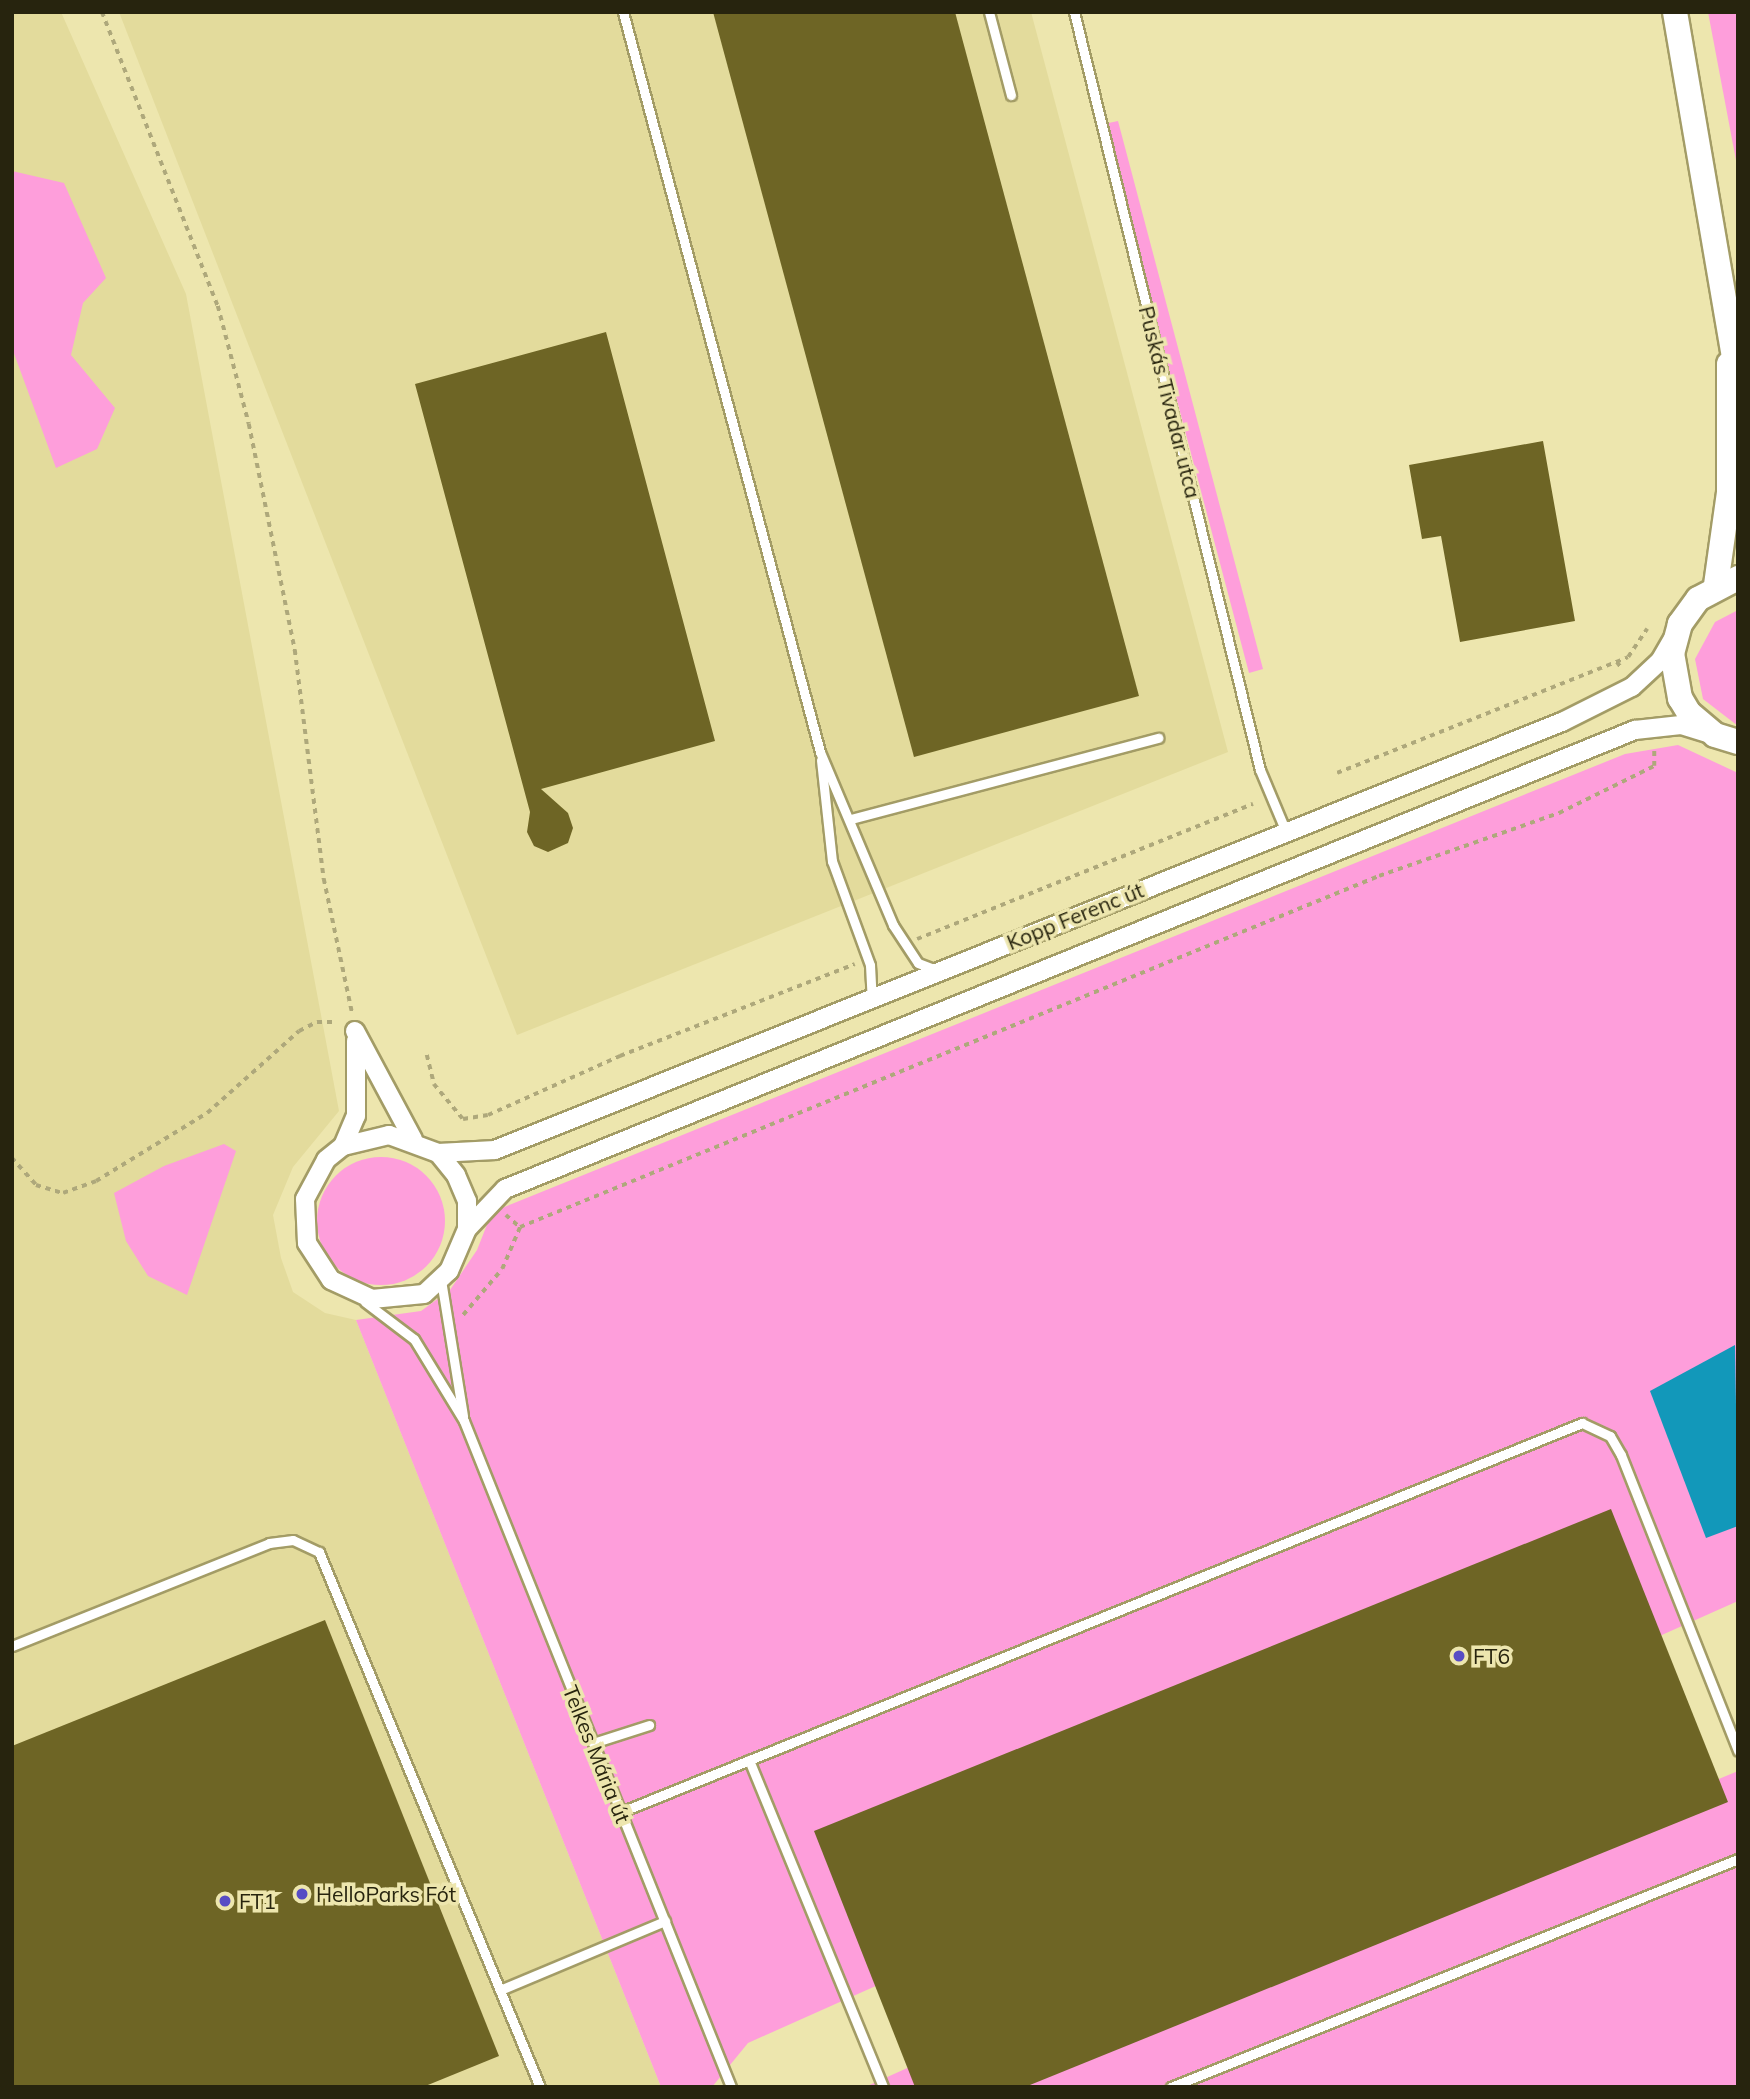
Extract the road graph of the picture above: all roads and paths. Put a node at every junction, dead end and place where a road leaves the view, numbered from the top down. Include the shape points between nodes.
1 (102, 12) edge
2 (623, 12) edge
3 (989, 12) edge
4 (1074, 12) edge
5 (1675, 12) edge
6 (1011, 95) dead end
7 (1729, 328) junction
8 (1738, 382) edge
9 (1727, 582) edge
10 (1680, 624) junction
11 (1647, 629) dead end
12 (1158, 738) dead end
13 (1726, 739) edge
14 (1655, 751) dead end
15 (820, 752) junction
16 (1337, 773) dead end
17 (1253, 804) dead end
18 (851, 819) junction
19 (1286, 832) junction
20 (904, 944) junction
21 (868, 959) junction
22 (942, 970) junction
23 (872, 998) junction
24 (355, 1031) junction
25 (427, 1055) dead end
26 (413, 1139) junction
27 (343, 1146) junction
28 (438, 1153) junction
29 (12, 1158) edge
30 (467, 1229) junction
31 (441, 1280) junction
32 (349, 1292) junction
33 (446, 1325) junction
34 (464, 1421) junction
35 (12, 1646) edge
36 (649, 1725) dead end
37 (593, 1743) junction
38 (1738, 1751) edge
39 (749, 1760) junction
40 (621, 1812) junction
41 (1738, 1859) edge
42 (665, 1921) junction
43 (500, 1990) junction
44 (540, 2087) edge
45 (731, 2087) edge
46 (883, 2087) edge
47 (1171, 2087) edge

1 - 24 path via 218,306 249,424 295,650 324,879
2 - 15 lane
3 - 6 lane
4 - 19 lane, Puskás Tivadar utca via 1269,792
5 - 7 main road
7 - 8 main road
7 - 9 main road
9 - 10 main road
10 - 13 main road via 1672,653 1680,698
10 - 19 street, Kopp Ferenc út via 1660,661 1610,699
11 - 16 path via 1628,657
12 - 18 lane
13 - 30 street, Kopp Ferenc út via 1681,725 1635,730 505,1189
14 - 33 path via 1654,766 1559,813 1379,876 520,1227 502,1269 467,1312
15 - 18 lane
15 - 21 lane via 832,861
17 - 20 path
18 - 20 lane
19 - 22 street, Kopp Ferenc út
20 - 22 lane via 918,963
21 - 23 lane
21 - 25 path via 620,1056 488,1115 463,1119 435,1084
22 - 23 street, Kopp Ferenc út
23 - 28 street, Kopp Ferenc út via 495,1150
24 - 26 street
24 - 27 street via 357,1106
24 - 29 path via 317,1022 299,1031 207,1113 96,1181 63,1193 36,1185
26 - 27 street via 389,1135
26 - 28 street
27 - 32 street via 313,1178 303,1221 316,1263
28 - 30 street via 456,1175 467,1201
30 - 31 street via 459,1255
31 - 32 street via 411,1298 372,1299
31 - 33 lane
32 - 34 lane via 414,1339
33 - 34 lane
34 - 37 lane, Telkes Mária út
35 - 43 lane via 269,1543 293,1540 319,1552
36 - 37 lane
37 - 40 lane, Telkes Mária út
38 - 39 lane via 1621,1455 1611,1436 1582,1423
39 - 40 lane
39 - 46 lane
40 - 42 lane, Telkes Mária út
41 - 47 lane
42 - 43 lane
42 - 45 lane, Telkes Mária út
43 - 44 lane

